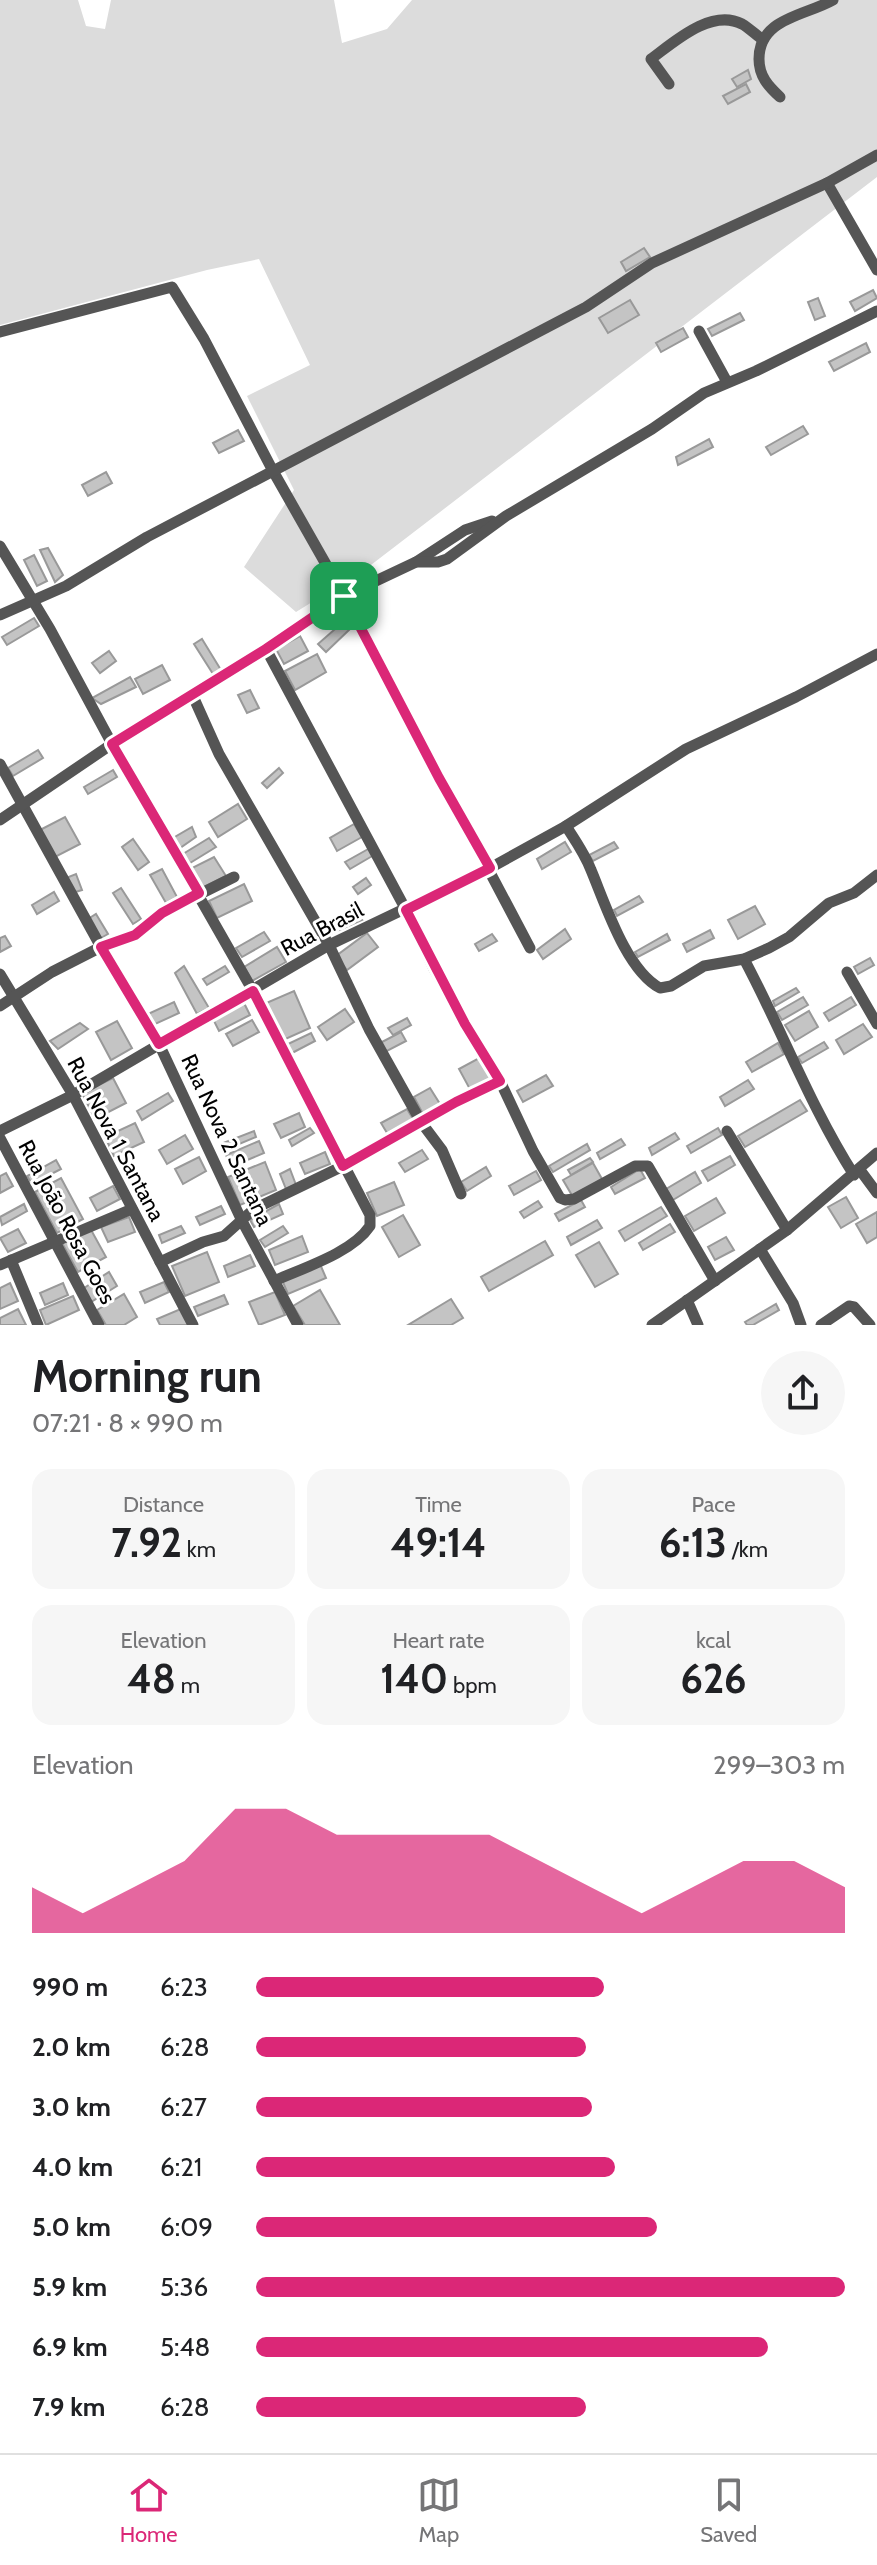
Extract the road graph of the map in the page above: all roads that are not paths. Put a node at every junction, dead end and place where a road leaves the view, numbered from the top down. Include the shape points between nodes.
1 (833, 0) edge
2 (763, 40) junction
3 (669, 84) dead end
4 (780, 97) dead end
5 (877, 155) edge
6 (827, 183) junction
7 (877, 270) edge
8 (877, 311) edge
9 (699, 331) dead end
10 (0, 332) edge
11 (727, 382) junction
12 (273, 471) junction
13 (0, 546) edge
14 (344, 596) junction
15 (34, 602) junction
16 (0, 615) edge
17 (266, 649) junction
18 (877, 654) edge
19 (192, 694) junction
20 (112, 744) junction
21 (0, 764) edge
22 (24, 805) junction
23 (0, 820) edge
24 (566, 826) junction
25 (490, 868) junction
26 (877, 875) edge
27 (234, 877) dead end
28 (199, 893) junction
29 (406, 910) junction
30 (329, 945) junction
31 (101, 947) junction
32 (530, 948) dead end
33 (744, 959) junction
34 (847, 972) dead end
35 (0, 974) edge
36 (253, 991) junction
37 (13, 999) junction
38 (0, 1006) edge
39 (877, 1024) edge
40 (159, 1044) junction
41 (500, 1081) junction
42 (73, 1095) junction
43 (421, 1122) junction
44 (0, 1131) edge
45 (727, 1131) dead end
46 (0, 1138) edge
47 (877, 1153) edge
48 (343, 1166) junction
49 (857, 1172) junction
50 (877, 1193) edge
51 (461, 1194) dead end
52 (132, 1209) junction
53 (242, 1221) junction
54 (787, 1230) junction
55 (55, 1240) junction
56 (760, 1249) junction
57 (6, 1262) edge
58 (160, 1262) junction
59 (274, 1281) junction
60 (715, 1281) junction
61 (687, 1300) junction
62 (38, 1325) edge
63 (99, 1325) edge
64 (193, 1325) edge
65 (298, 1325) edge
66 (652, 1325) edge
67 (698, 1325) edge
68 (801, 1325) edge
69 (821, 1325) edge
70 (870, 1325) edge

1 - 2 street via 783,21
2 - 3 street via 740,23 710,21 651,59
2 - 4 street via 760,74
5 - 6 street
6 - 7 street
6 - 12 street via 652,263 586,307
8 - 11 street
9 - 11 street
10 - 12 street via 172,287
11 - 14 street via 506,516 447,559 416,562
12 - 14 street
12 - 15 street
13 - 15 street
14 - 17 street
14 - 25 street
15 - 16 street
15 - 20 street
17 - 19 street
17 - 29 street
18 - 24 street, Rua Brasil via 686,749
19 - 20 street
19 - 30 street via 219,754
20 - 22 street
20 - 28 street
21 - 22 street, Rua Nova 2 Santana
22 - 23 street
22 - 31 street, Rua Nova 2 Santana
24 - 25 street, Rua Brasil
24 - 33 street via 628,951 656,986 671,986 704,966
25 - 29 street, Rua Brasil
25 - 32 street
26 - 33 street via 829,903 789,937
27 - 28 street
28 - 31 street via 135,935
28 - 36 street
29 - 30 street, Rua Brasil
29 - 41 street via 458,1013
30 - 36 street, Rua Brasil
30 - 43 street
31 - 37 street
31 - 40 street, Rua Nova 2 Santana
33 - 49 street via 800,1075
34 - 39 street
35 - 37 street, Rua Nova 1 Santana
36 - 40 street, Rua Brasil
36 - 48 street
37 - 38 street
37 - 42 street, Rua Nova 1 Santana
40 - 42 street, Rua Brasil
40 - 53 street, Rua Nova 2 Santana
41 - 43 street
41 - 60 street via 560,1198 574,1199 635,1166 648,1166
42 - 44 street, Rua Brasil
42 - 52 street, Rua Nova 1 Santana
43 - 48 street
43 - 51 street via 442,1150
45 - 54 street
46 - 55 street, Rua João Rosa Goes
47 - 49 street
48 - 53 street via 254,1209
48 - 59 street via 372,1221 367,1231 334,1254
49 - 50 street
49 - 54 street
52 - 55 street
52 - 58 street, Rua Nova 1 Santana
53 - 58 street via 224,1236
53 - 59 street, Rua Nova 2 Santana
54 - 56 street
55 - 57 street
55 - 63 street, Rua João Rosa Goes
56 - 60 street
56 - 68 street
57 - 62 street
58 - 64 street, Rua Nova 1 Santana
59 - 65 street, Rua Nova 2 Santana
60 - 61 street
61 - 66 street
61 - 67 street
69 - 70 street via 849,1306

